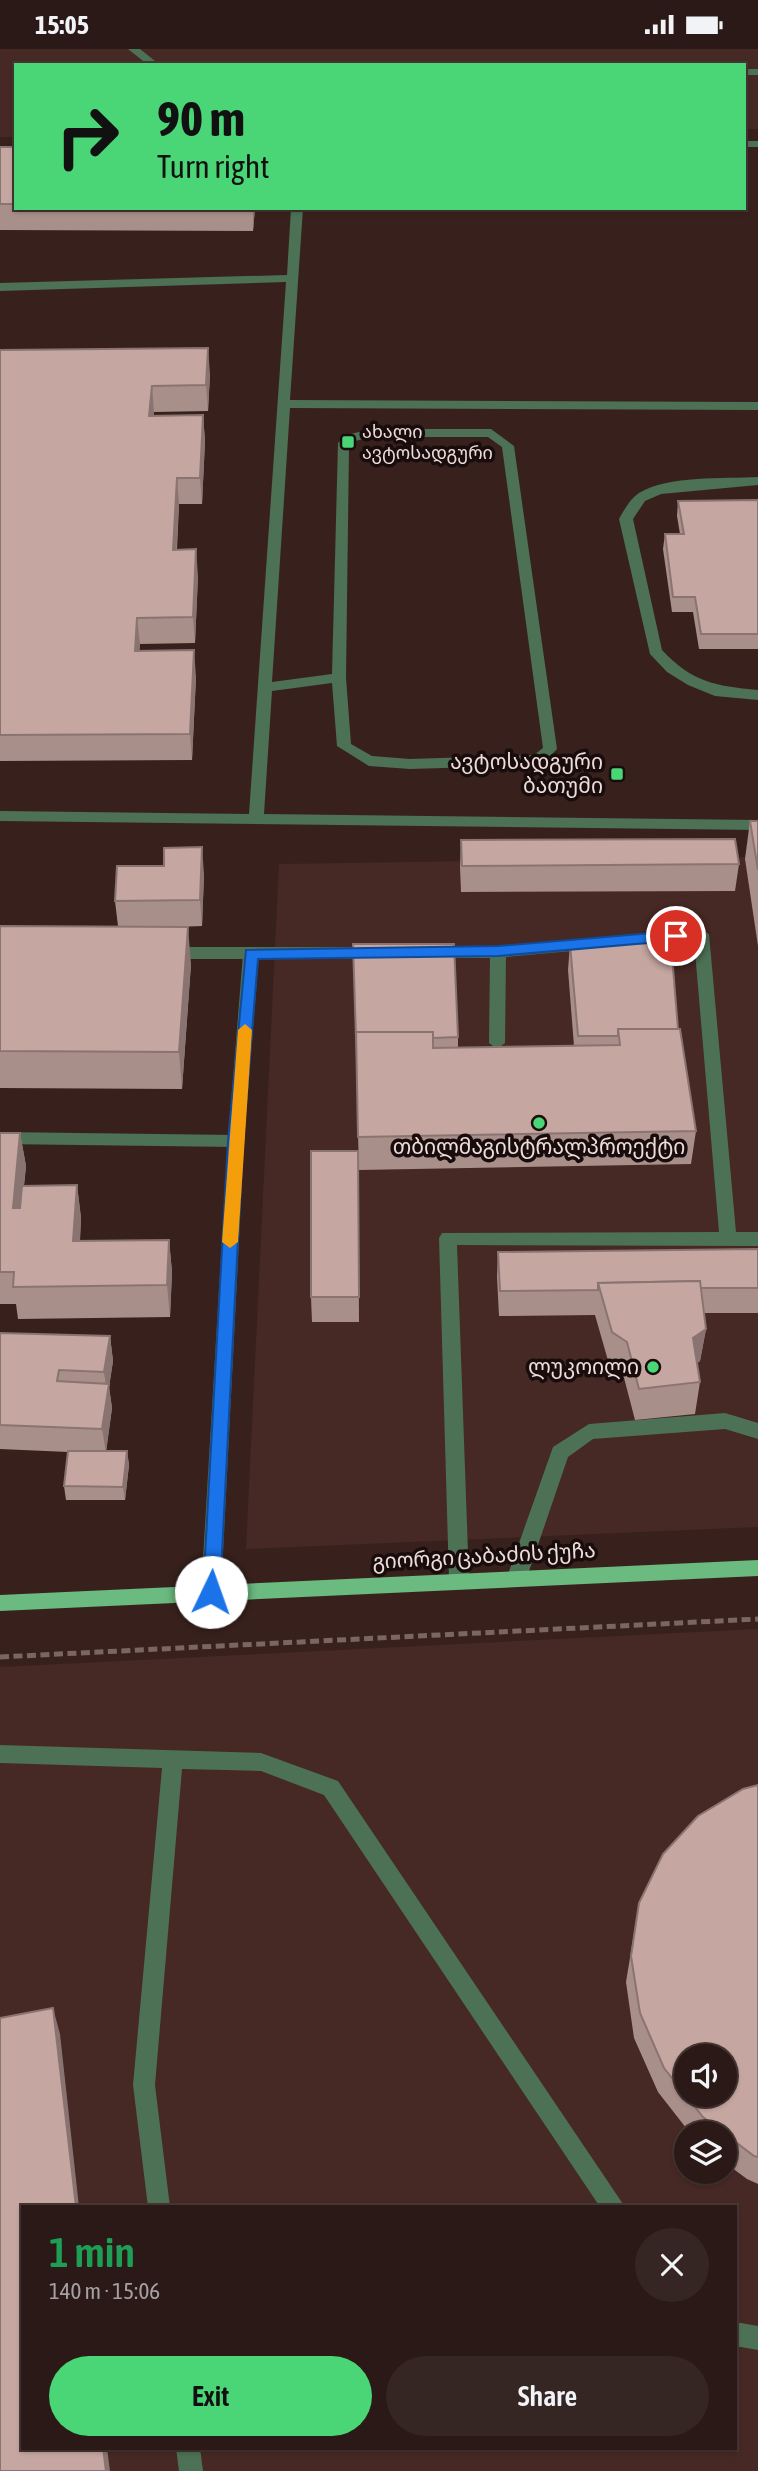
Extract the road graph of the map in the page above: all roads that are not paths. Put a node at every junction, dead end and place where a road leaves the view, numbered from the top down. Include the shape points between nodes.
1 (133, 49) edge
2 (152, 63) edge
3 (297, 210) edge
4 (292, 278) junction
5 (0, 287) edge
6 (284, 404) junction
7 (758, 405) edge
8 (758, 481) edge
9 (339, 678) junction
10 (265, 687) junction
11 (758, 695) edge
12 (0, 816) edge
13 (256, 819) junction
14 (758, 825) edge
15 (498, 951) junction
16 (416, 952) edge
17 (154, 953) edge
18 (388, 953) edge
19 (251, 954) junction
20 (497, 1043) dead end
21 (0, 1138) edge
22 (236, 1141) junction
23 (728, 1239) junction
24 (758, 1239) edge
25 (758, 1431) edge
26 (758, 1568) edge
27 (517, 1577) junction
28 (459, 1580) junction
29 (211, 1592) junction
30 (0, 1603) edge
31 (0, 1754) edge
32 (173, 1759) junction
33 (159, 2205) edge
34 (613, 2205) edge
35 (737, 2334) edge
36 (758, 2338) edge
37 (188, 2450) edge
38 (191, 2471) edge

1 - 2 street
3 - 4 street
4 - 5 street
4 - 6 street
6 - 7 street
6 - 10 street
8 - 11 street via 647,493 632,506 626,519 655,651 693,682 715,691
9 - 9 street via 344,746 369,761 538,760 550,749 508,446 491,433 372,433 351,438 343,446
9 - 10 street
10 - 13 street
12 - 13 street
13 - 14 street
15 - 16 street
15 - 20 street
15 - 23 street via 701,934
17 - 19 street
18 - 19 street
19 - 22 street
21 - 22 street
22 - 29 street
23 - 24 street
23 - 28 street via 447,1238
25 - 27 street via 725,1421 589,1432 560,1452
26 - 27 main road, გიორგი ცაბაძის ქუჩა
27 - 28 main road, გიორგი ცაბაძის ქუჩა
28 - 29 main road, გიორგი ცაბაძის ქუჩა
29 - 30 main road, გიორგი ცაბაძის ქუჩა
31 - 32 street
32 - 33 street via 144,2085
32 - 34 street via 261,1762 331,1788
35 - 36 street
37 - 38 street

